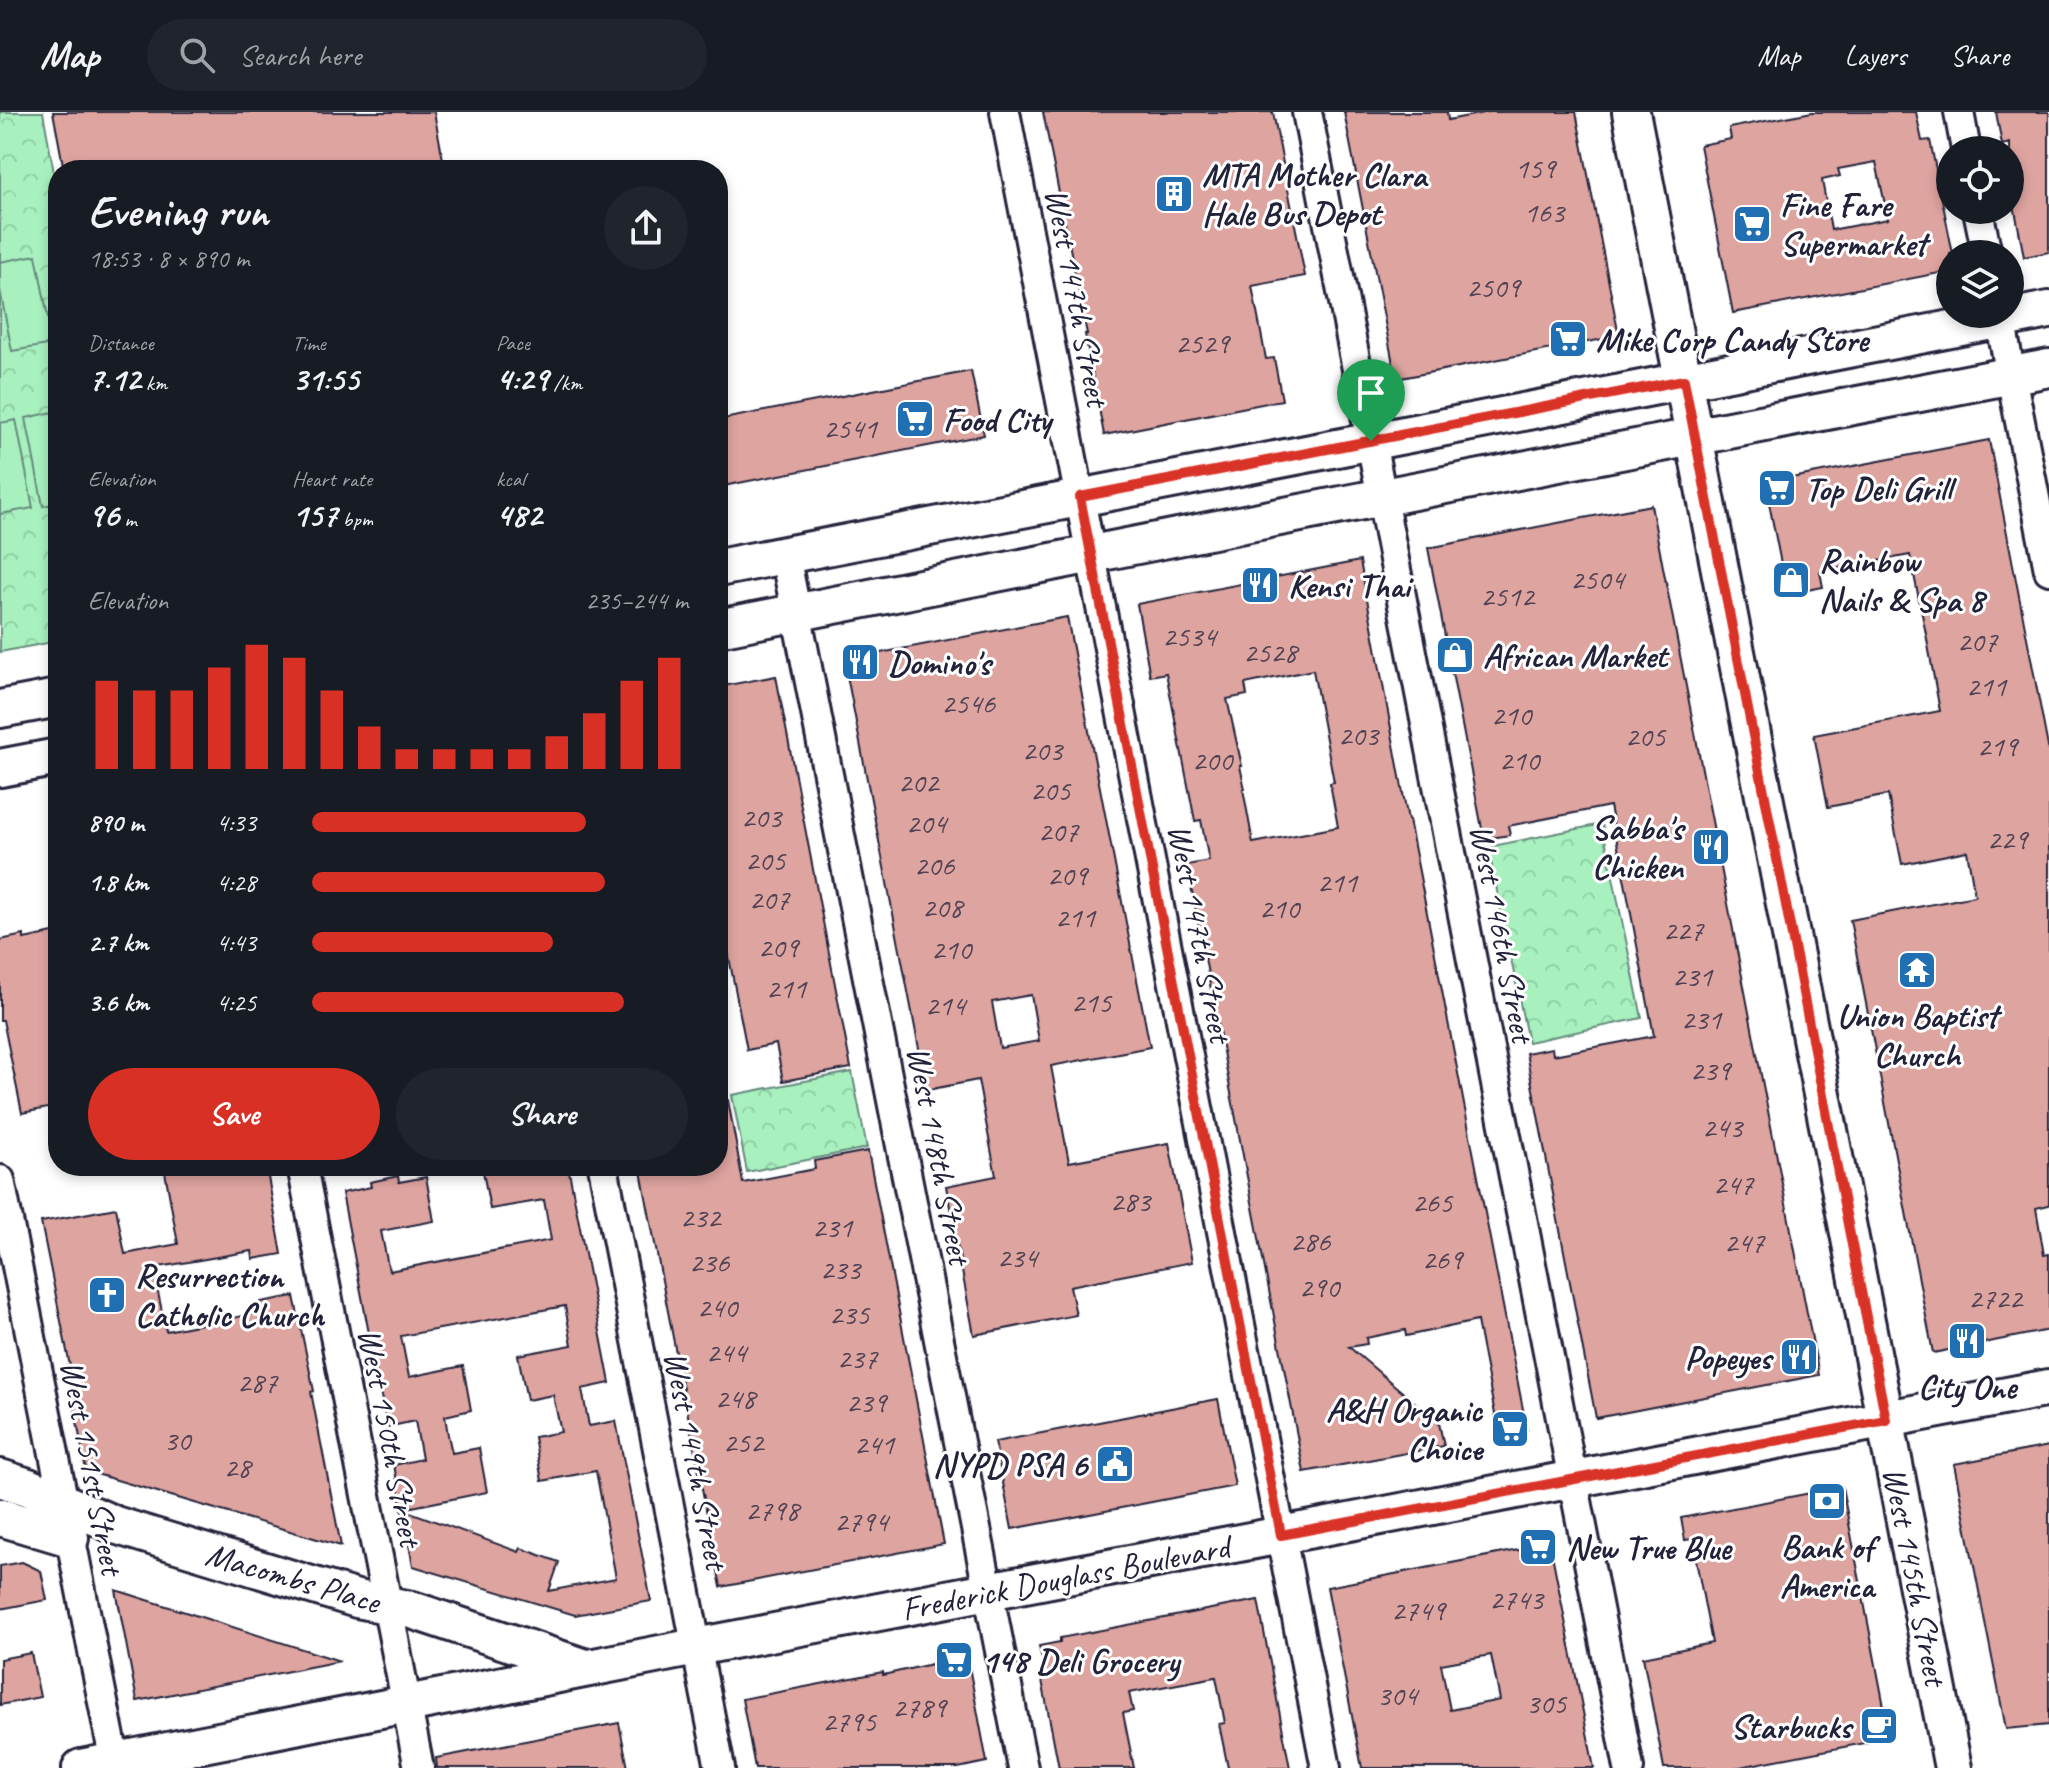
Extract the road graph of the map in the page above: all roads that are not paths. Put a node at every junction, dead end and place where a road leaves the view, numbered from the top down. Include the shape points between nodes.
1 (1005, 112) edge
2 (1307, 112) edge
3 (1631, 112) edge
4 (1959, 112) edge
5 (1963, 136) edge
6 (2049, 310) edge
7 (2024, 314) edge
8 (1944, 328) edge
9 (2001, 328) edge
10 (2049, 368) edge
11 (2011, 376) junction
12 (1684, 380) junction
13 (1695, 437) junction
14 (1371, 441) junction
15 (1080, 497) junction
16 (1382, 498) junction
17 (1091, 554) junction
18 (785, 555) junction
19 (728, 566) edge
20 (2049, 570) edge
21 (797, 613) junction
22 (728, 626) edge
23 (48, 700) edge
24 (0, 709) edge
25 (48, 759) edge
26 (0, 768) edge
27 (304, 1176) edge
28 (605, 1176) edge
29 (0, 1180) edge
30 (2049, 1388) edge
31 (1886, 1420) junction
32 (0, 1478) edge
33 (1573, 1479) junction
34 (63, 1502) junction
35 (0, 1517) edge
36 (1281, 1535) junction
37 (70, 1538) junction
38 (989, 1592) junction
39 (387, 1604) junction
40 (696, 1647) junction
41 (588, 1669) junction
42 (406, 1705) junction
43 (104, 1766) edge
44 (419, 1768) edge
45 (720, 1768) edge
46 (1023, 1768) edge
47 (1326, 1768) edge
48 (1629, 1768) edge
49 (1953, 1768) edge

1 - 15 street, West 147th Street
2 - 14 street, West 146th Street
3 - 12 main road, West 145th Street
4 - 5 street
6 - 7 main road
8 - 12 main road
9 - 11 street
10 - 11 main road
11 - 13 main road
11 - 20 street
12 - 13 main road, West 145th Street
12 - 14 main road
13 - 16 main road
13 - 31 main road, West 145th Street
14 - 15 main road
14 - 16 street, West 146th Street
15 - 17 street, West 147th Street
15 - 18 main road
16 - 17 main road
16 - 33 street, West 146th Street
17 - 21 main road
17 - 36 street, West 147th Street
18 - 19 main road
18 - 21 street, West 148th Street
21 - 22 main road
21 - 38 street, West 148th Street
23 - 24 main road
25 - 26 main road
27 - 39 street, West 150th Street
28 - 40 street, West 149th Street
29 - 34 street, West 151st Street
30 - 31 main road, Frederick Douglass Boulevard
31 - 33 main road, Frederick Douglass Boulevard
31 - 49 main road, West 145th Street
32 - 34 main road, Macombs Place
33 - 36 main road, Frederick Douglass Boulevard
33 - 48 street, West 146th Street
34 - 37 street, West 151st Street
34 - 39 main road, Macombs Place via 130,1529
35 - 37 main road
36 - 38 main road, Frederick Douglass Boulevard
36 - 47 street, West 147th Street
37 - 43 street, West 151st Street
38 - 40 main road, Frederick Douglass Boulevard
38 - 46 street, West 148th Street
39 - 41 main road, Macombs Place
39 - 42 street, West 150th Street
40 - 41 main road, Frederick Douglass Boulevard
40 - 45 street, West 149th Street
41 - 42 main road, Frederick Douglass Boulevard
42 - 43 main road, Frederick Douglass Boulevard
42 - 44 street, West 150th Street

